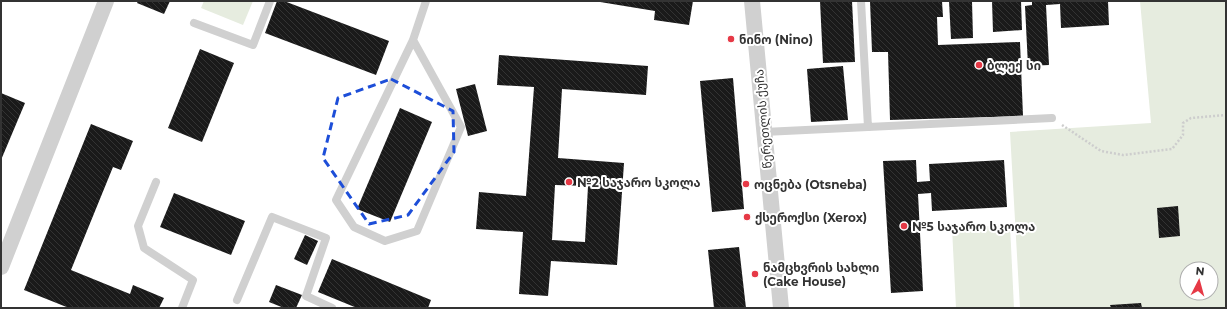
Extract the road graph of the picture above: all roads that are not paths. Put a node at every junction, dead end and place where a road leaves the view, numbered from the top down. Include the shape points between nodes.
1 (106, 1) edge
2 (270, 1) edge
3 (426, 1) edge
4 (752, 1) edge
5 (861, 1) edge
6 (194, 22) dead end
7 (413, 40) junction
8 (1052, 118) road end
9 (868, 127) junction
10 (764, 132) junction
11 (156, 182) dead end
12 (1, 267) edge
13 (237, 300) dead end
14 (182, 306) edge
15 (192, 308) edge
16 (332, 308) edge
17 (781, 308) edge

1 - 12 street
2 - 6 lane via 252,45
3 - 7 lane
4 - 10 street, წერეთლის ქუჩა
5 - 9 lane
7 - 7 lane via 336,200 354,227 385,241 417,231 461,127
8 - 9 lane
9 - 10 lane
10 - 17 street, წერეთლის ქუჩა
11 - 14 lane via 138,226 144,248 193,280
13 - 16 lane via 272,217 326,238 306,296
14 - 15 lane

